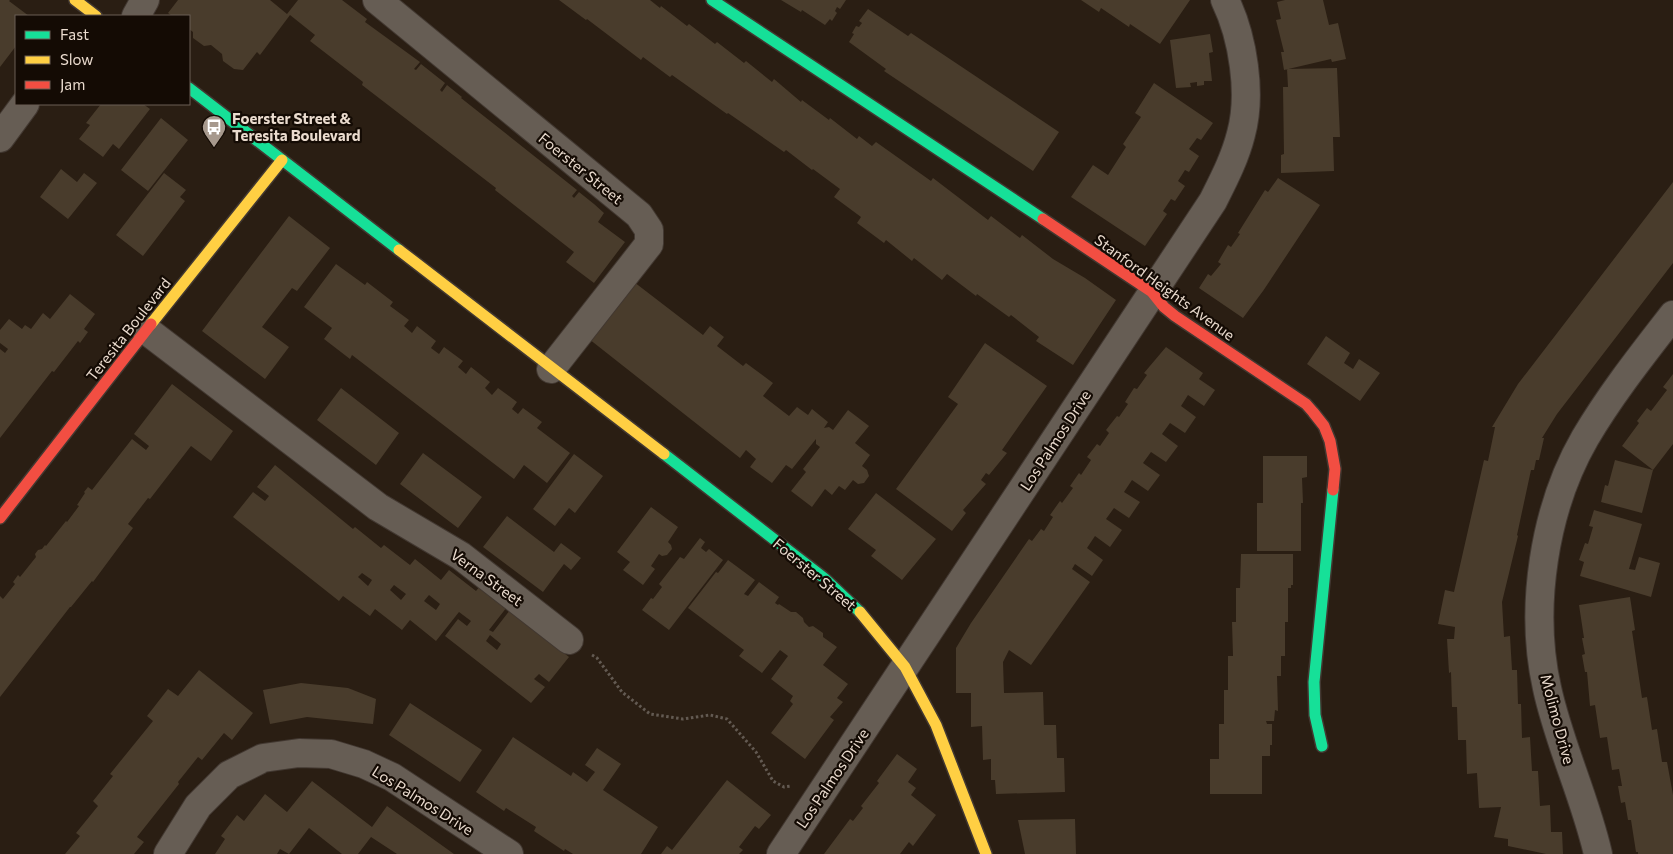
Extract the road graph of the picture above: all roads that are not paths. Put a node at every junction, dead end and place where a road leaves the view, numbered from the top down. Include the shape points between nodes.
1 (145, 0) edge
2 (377, 0) edge
3 (712, 0) edge
4 (1225, 0) edge
5 (137, 15) edge
6 (190, 89) edge
7 (24, 105) edge
8 (0, 138) edge
9 (282, 160) junction
10 (1152, 292) junction
11 (1673, 315) edge
12 (146, 330) junction
13 (552, 369) junction
14 (0, 518) edge
15 (570, 640) road end
16 (905, 667) junction
17 (1322, 746) dead end
18 (168, 854) edge
19 (509, 854) edge
20 (781, 854) edge
21 (986, 854) edge
22 (1598, 854) edge

1 - 5 street
2 - 13 street, Foerster Street via 639,216 649,230 649,244
3 - 10 street, Stanford Heights Avenue
4 - 10 street, Los Palmos Drive via 1242,49 1246,92 1242,133 1213,201
6 - 9 street, Foerster Street
7 - 8 street
9 - 12 street, Teresita Boulevard
9 - 13 street, Foerster Street
10 - 16 street, Los Palmos Drive
10 - 17 street, Stanford Heights Avenue via 1175,316 1306,404 1322,420 1332,445 1335,469 1314,682
11 - 22 street, Molimo Drive via 1613,394 1584,440 1563,487 1548,536 1540,588 1540,639 1546,686
12 - 14 street, Teresita Boulevard
12 - 15 street, Verna Street via 378,507 461,556
13 - 16 street, Foerster Street via 824,578 854,606
16 - 20 street, Los Palmos Drive
16 - 21 street, Foerster Street via 936,725
18 - 19 street, Los Palmos Drive via 198,806 229,776 263,758 299,753 331,754 392,777

